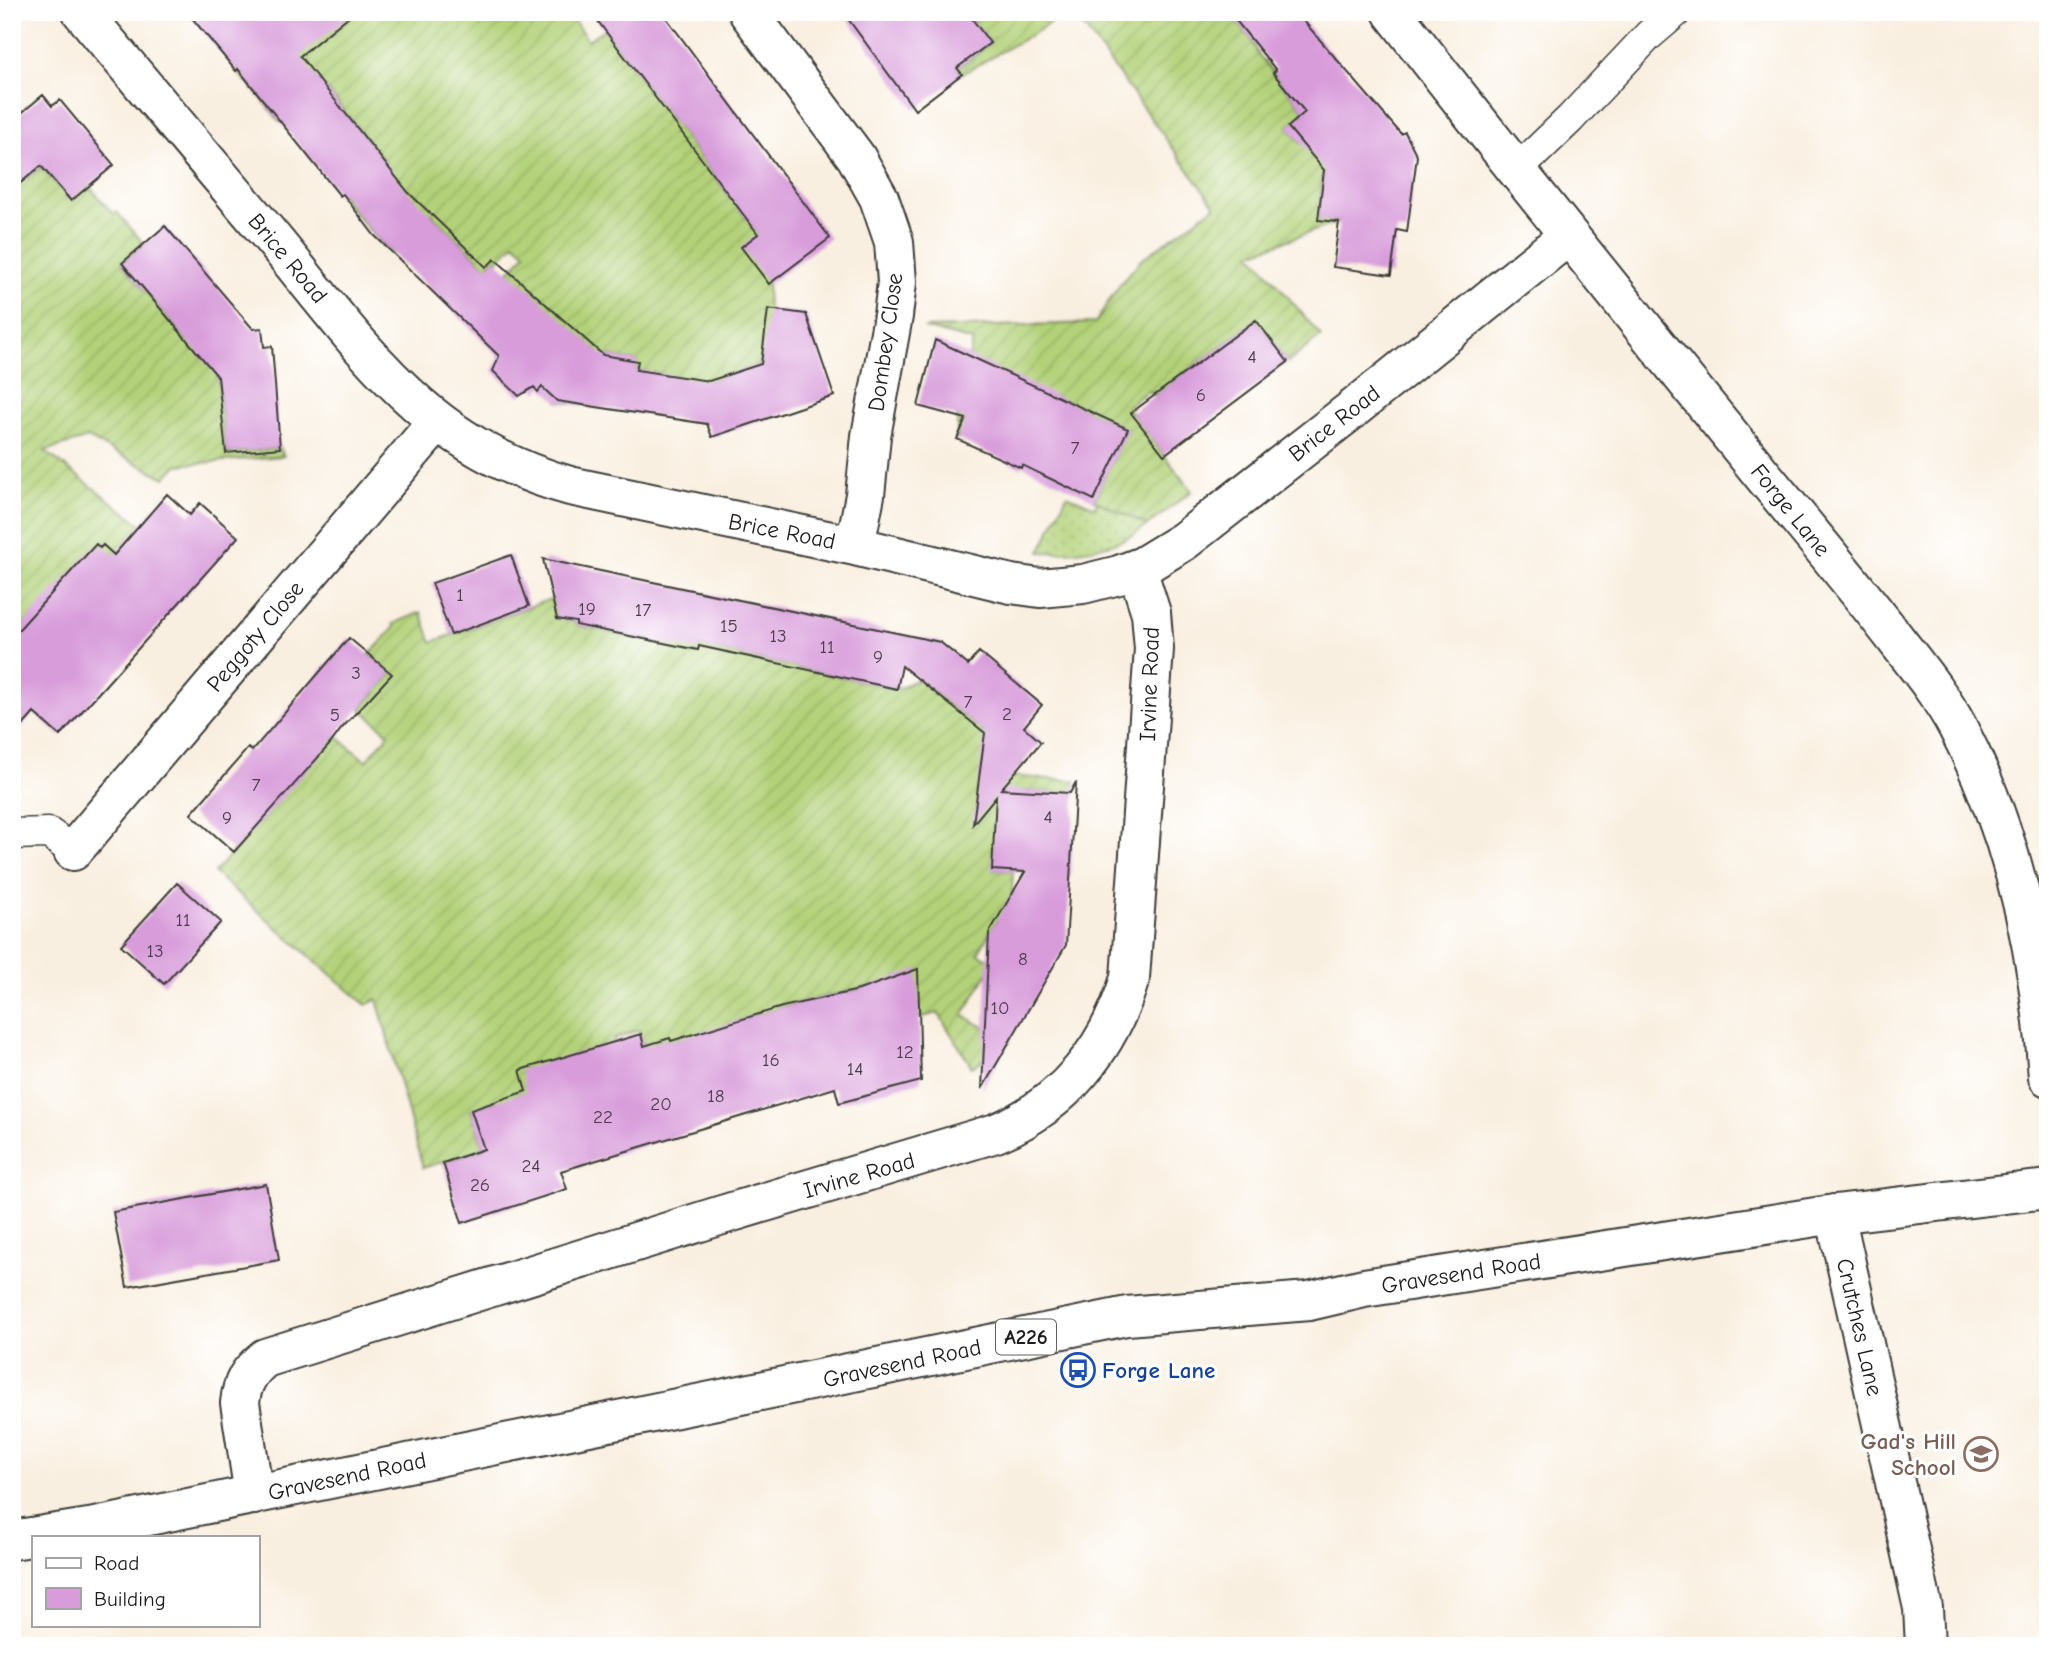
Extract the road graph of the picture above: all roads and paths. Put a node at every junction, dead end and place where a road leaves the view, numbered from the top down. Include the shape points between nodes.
1 (82, 12) edge
2 (748, 12) edge
3 (1392, 12) edge
4 (1676, 12) edge
5 (1516, 171) junction
6 (1568, 236) junction
7 (438, 421) junction
8 (855, 546) junction
9 (1138, 569) junction
10 (12, 834) edge
11 (73, 851) joint
12 (2040, 950) edge
13 (2048, 1077) edge
14 (2048, 1189) edge
15 (1835, 1214) junction
16 (254, 1495) junction
17 (38, 1536) edge
18 (32, 1537) edge
19 (12, 1540) edge
20 (1925, 1646) edge

1 - 7 street, Brice Road via 369,357
2 - 8 street, Dombey Close via 856,157 879,198 894,242 896,290
3 - 5 street, Forge Lane
4 - 5 lane
5 - 6 street, Forge Lane
6 - 9 street, Brice Road via 1184,541
6 - 12 street, Forge Lane via 1883,622 1947,709 1995,813
7 - 8 street, Brice Road via 488,455 558,483
7 - 11 street, Peggoty Close
8 - 9 street, Brice Road via 1040,588 1083,584
9 - 16 street, Irvine Road via 1151,613 1154,649 1130,978 1103,1042 1073,1080 1037,1111 996,1133 265,1358 252,1369 240,1403
10 - 11 lane via 49,833
12 - 13 street, Forge Lane
14 - 15 street, Gravesend Road / A226
15 - 16 street, Gravesend Road / A226 via 1364,1288 1309,1301 1127,1316
15 - 20 street, Crutches Lane via 1923,1608
16 - 17 street, Gravesend Road / A226
18 - 19 street, Gravesend Road / A226

